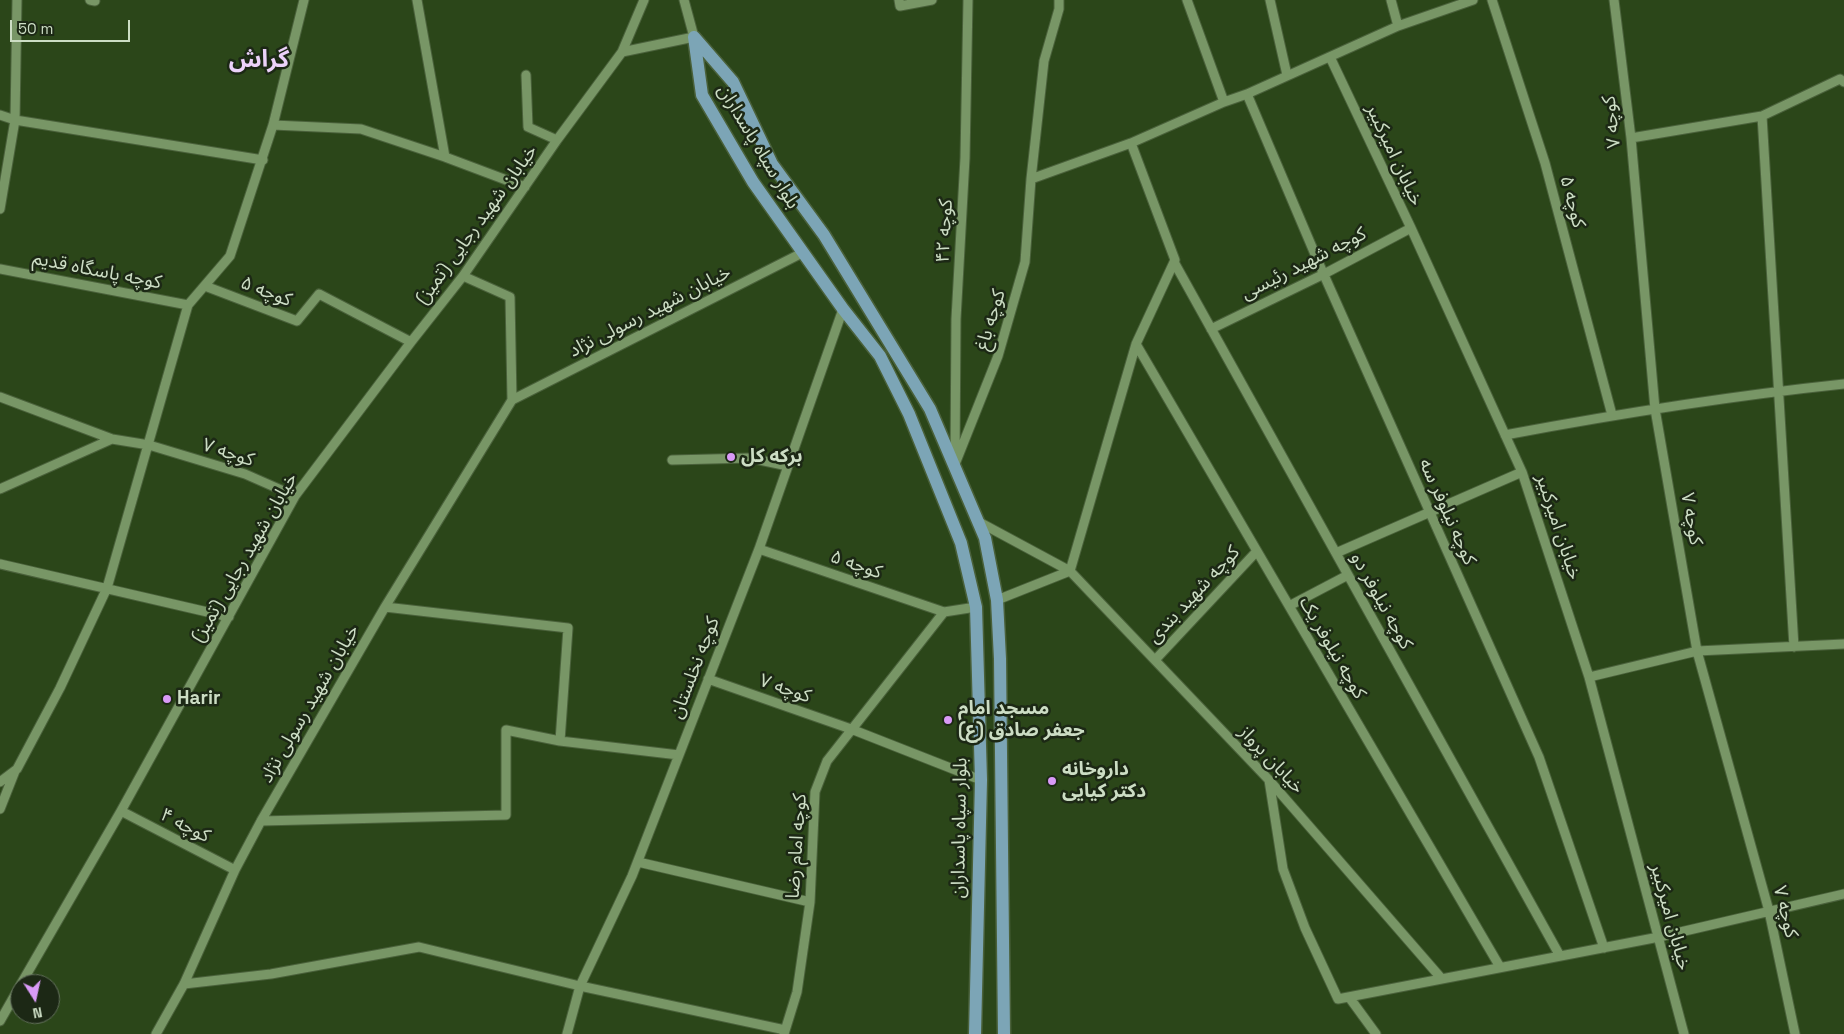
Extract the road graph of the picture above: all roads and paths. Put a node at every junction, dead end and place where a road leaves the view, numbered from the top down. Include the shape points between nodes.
1 (17, 0) edge
2 (304, 0) edge
3 (417, 0) edge
4 (644, 0) edge
5 (684, 0) edge
6 (898, 0) edge
7 (932, 0) edge
8 (968, 0) edge
9 (1058, 0) edge
10 (1187, 0) edge
11 (1270, 0) edge
12 (1390, 0) edge
13 (1473, 0) edge
14 (1492, 0) edge
15 (1614, 0) edge
16 (1398, 26) junction
17 (694, 37) junction
18 (622, 52) junction
19 (1330, 57) junction
20 (526, 75) dead end
21 (1287, 75) junction
22 (1844, 82) edge
23 (1247, 94) junction
24 (1224, 102) junction
25 (0, 115) edge
26 (1762, 116) junction
27 (15, 120) junction
28 (274, 126) junction
29 (1631, 138) junction
30 (558, 140) junction
31 (1131, 143) junction
32 (445, 157) junction
33 (263, 160) junction
34 (1031, 179) junction
35 (525, 187) junction
36 (0, 210) edge
37 (1411, 228) junction
38 (802, 253) junction
39 (1174, 262) junction
40 (0, 269) edge
41 (1324, 274) junction
42 (463, 276) junction
43 (205, 286) junction
44 (188, 306) junction
45 (843, 309) junction
46 (1211, 329) junction
47 (411, 342) junction
48 (1136, 344) junction
49 (1844, 384) edge
50 (1780, 391) junction
51 (0, 397) edge
52 (512, 400) junction
53 (1655, 409) junction
54 (1612, 415) junction
55 (1505, 435) junction
56 (112, 439) junction
57 (149, 445) junction
58 (672, 460) dead end
59 (955, 464) junction
60 (788, 466) junction
61 (1522, 472) junction
62 (0, 489) edge
63 (296, 496) junction
64 (1430, 513) junction
65 (979, 522) junction
66 (758, 549) junction
67 (1257, 551) junction
68 (1336, 553) junction
69 (0, 564) edge
70 (1070, 571) junction
71 (1348, 575) junction
72 (108, 588) junction
73 (997, 600) junction
74 (1289, 606) junction
75 (385, 607) junction
76 (976, 607) junction
77 (944, 612) junction
78 (229, 617) junction
79 (1844, 644) edge
80 (1794, 647) junction
81 (1697, 651) junction
82 (1155, 660) junction
83 (1589, 677) junction
84 (708, 679) junction
85 (851, 729) junction
86 (560, 741) junction
87 (679, 755) junction
88 (16, 769) junction
89 (981, 780) junction
90 (1269, 780) junction
91 (0, 782) edge
92 (0, 809) edge
93 (121, 811) junction
94 (261, 821) junction
95 (638, 862) junction
96 (235, 870) junction
97 (1844, 894) edge
98 (810, 902) junction
99 (1769, 911) junction
100 (1659, 937) junction
101 (1604, 948) junction
102 (1560, 956) junction
103 (1500, 967) junction
104 (27, 974) edge
105 (1441, 978) junction
106 (184, 984) junction
107 (580, 986) junction
108 (1349, 997) junction
109 (10, 1004) edge
110 (0, 1021) edge
111 (784, 1032) edge
112 (156, 1034) edge
113 (567, 1034) edge
114 (975, 1034) edge
115 (1004, 1034) edge
116 (1376, 1034) edge
117 (1684, 1034) edge
118 (1796, 1034) edge

1 - 27 street
2 - 28 street
3 - 32 street
4 - 18 street, خیابان شهید رجایی (تمیز)
5 - 17 street
6 - 7 street via 900,6
8 - 59 street, کوچه ۴۲ via 965,158 956,319
9 - 34 street, کوچه باغ via 1059,9 1044,61
10 - 24 street
11 - 21 street
12 - 16 street
13 - 16 street
14 - 54 street, کوچه ۵ via 1545,163
15 - 29 street, کوچه ۷
16 - 19 street
17 - 18 street
17 - 38 main road, بلوار سپاه پاسداران via 702,95 753,182
17 - 59 main road, بلوار سپاه پاسداران via 734,82 772,164 824,235 883,330 930,409
18 - 30 street, خیابان شهید رجایی (تمیز)
19 - 21 street
19 - 37 street, خیابان امیرکبیر
20 - 30 street via 528,127
21 - 23 street
22 - 26 street via 1840,80
23 - 24 street
23 - 41 street, کوچه نیلوفر سه
24 - 31 street
25 - 27 street
26 - 29 street
26 - 50 street
27 - 33 street
27 - 36 street
28 - 32 street via 360,129
28 - 33 street
29 - 53 street, کوچه ۷
30 - 35 street, خیابان شهید رجایی (تمیز)
31 - 34 street
31 - 39 street, کوچه نیلوفر دو
32 - 35 street
33 - 43 street via 230,256
34 - 59 street, کوچه باغ via 1025,262 998,356
35 - 42 street, خیابان شهید رجایی (تمیز)
37 - 41 street, کوچه شهید رئیسی
37 - 55 street, خیابان امیرکبیر
38 - 45 main road, بلوار سپاه پاسداران
38 - 52 street, خیابان شهید رسولی نژاد
39 - 46 street, کوچه نیلوفر دو
39 - 48 street
40 - 44 street, کوچه پاسگاه قدیم
41 - 46 street, کوچه شهید رئیسی
41 - 64 street, کوچه نیلوفر سه
42 - 47 street, خیابان شهید رجایی (تمیز)
42 - 52 street via 510,297
43 - 44 street
43 - 47 street, کوچه ۵ via 297,321 319,294
44 - 57 street
45 - 60 street, کوچه نخلستان
45 - 76 main road, بلوار سپاه پاسداران via 880,356 909,414 962,543
46 - 68 street, کوچه نیلوفر دو
47 - 63 street, خیابان شهید رجایی (تمیز)
48 - 67 street, کوچه نیلوفر یک
48 - 70 street
49 - 50 street
50 - 53 street
50 - 80 street
51 - 56 street, کوچه ۷
52 - 75 street, خیابان شهید رسولی نژاد
53 - 54 street
53 - 81 street, کوچه ۷
54 - 55 street
55 - 61 street, خیابان امیرکبیر
56 - 57 street, کوچه ۷
56 - 62 street
57 - 63 street, کوچه ۷ via 244,474
57 - 72 street
58 - 60 street via 750,458
59 - 65 main road, بلوار سپاه پاسداران
60 - 66 street, کوچه نخلستان
61 - 64 street
61 - 83 street, خیابان امیرکبیر
63 - 78 street, خیابان شهید رجایی (تمیز)
64 - 68 street
64 - 101 street, کوچه نیلوفر سه via 1539,757
65 - 70 street, خیابان پرواز
65 - 73 main road, بلوار سپاه پاسداران
66 - 77 street, کوچه ۵
66 - 84 street, کوچه نخلستان
67 - 74 street, کوچه نیلوفر یک
67 - 82 street, کوچه شهید بندی
68 - 71 street, کوچه نیلوفر دو
69 - 72 street
70 - 73 street
70 - 82 street, خیابان پرواز
71 - 74 street
71 - 102 street, کوچه نیلوفر دو
72 - 78 street
72 - 88 street via 60,688
73 - 115 main road, بلوار سپاه پاسداران
74 - 103 street, کوچه نیلوفر یک
75 - 86 street via 568,628
75 - 94 street, خیابان شهید رسولی نژاد
76 - 77 street
76 - 89 main road, بلوار سپاه پاسداران
77 - 85 street, کوچه امام رضا
78 - 93 street, خیابان شهید رجایی (تمیز)
79 - 80 street
80 - 81 street
81 - 83 street
81 - 99 street, کوچه ۷
82 - 90 street, خیابان پرواز
83 - 100 street, خیابان امیرکبیر
84 - 85 street, کوچه ۷
84 - 87 street, کوچه نخلستان
85 - 89 street, کوچه ۷
85 - 98 street, کوچه امام رضا via 826,761 815,792
86 - 87 street
86 - 94 street via 506,730 506,815
87 - 95 street, کوچه نخلستان
88 - 91 street
88 - 92 street
89 - 114 main road, بلوار سپاه پاسداران
90 - 105 street, خیابان پرواز
90 - 108 street via 1283,868 1298,911 1338,999
93 - 96 street, کوچه ۴
93 - 104 street, خیابان شهید رجایی (تمیز)
94 - 96 street, خیابان شهید رسولی نژاد
95 - 98 street
95 - 107 street, کوچه نخلستان
96 - 106 street, خیابان شهید رسولی نژاد
97 - 99 street
98 - 111 street, کوچه امام رضا via 797,992
99 - 100 street
99 - 118 street, کوچه ۷
100 - 101 street
100 - 117 street, خیابان امیرکبیر
101 - 102 street
102 - 103 street
103 - 105 street
105 - 108 street
106 - 107 street via 271,974 419,946
106 - 112 street, خیابان شهید رسولی نژاد
107 - 111 street
107 - 113 street, کوچه نخلستان
108 - 116 street
109 - 110 street, خیابان شهید رجایی (تمیز)

